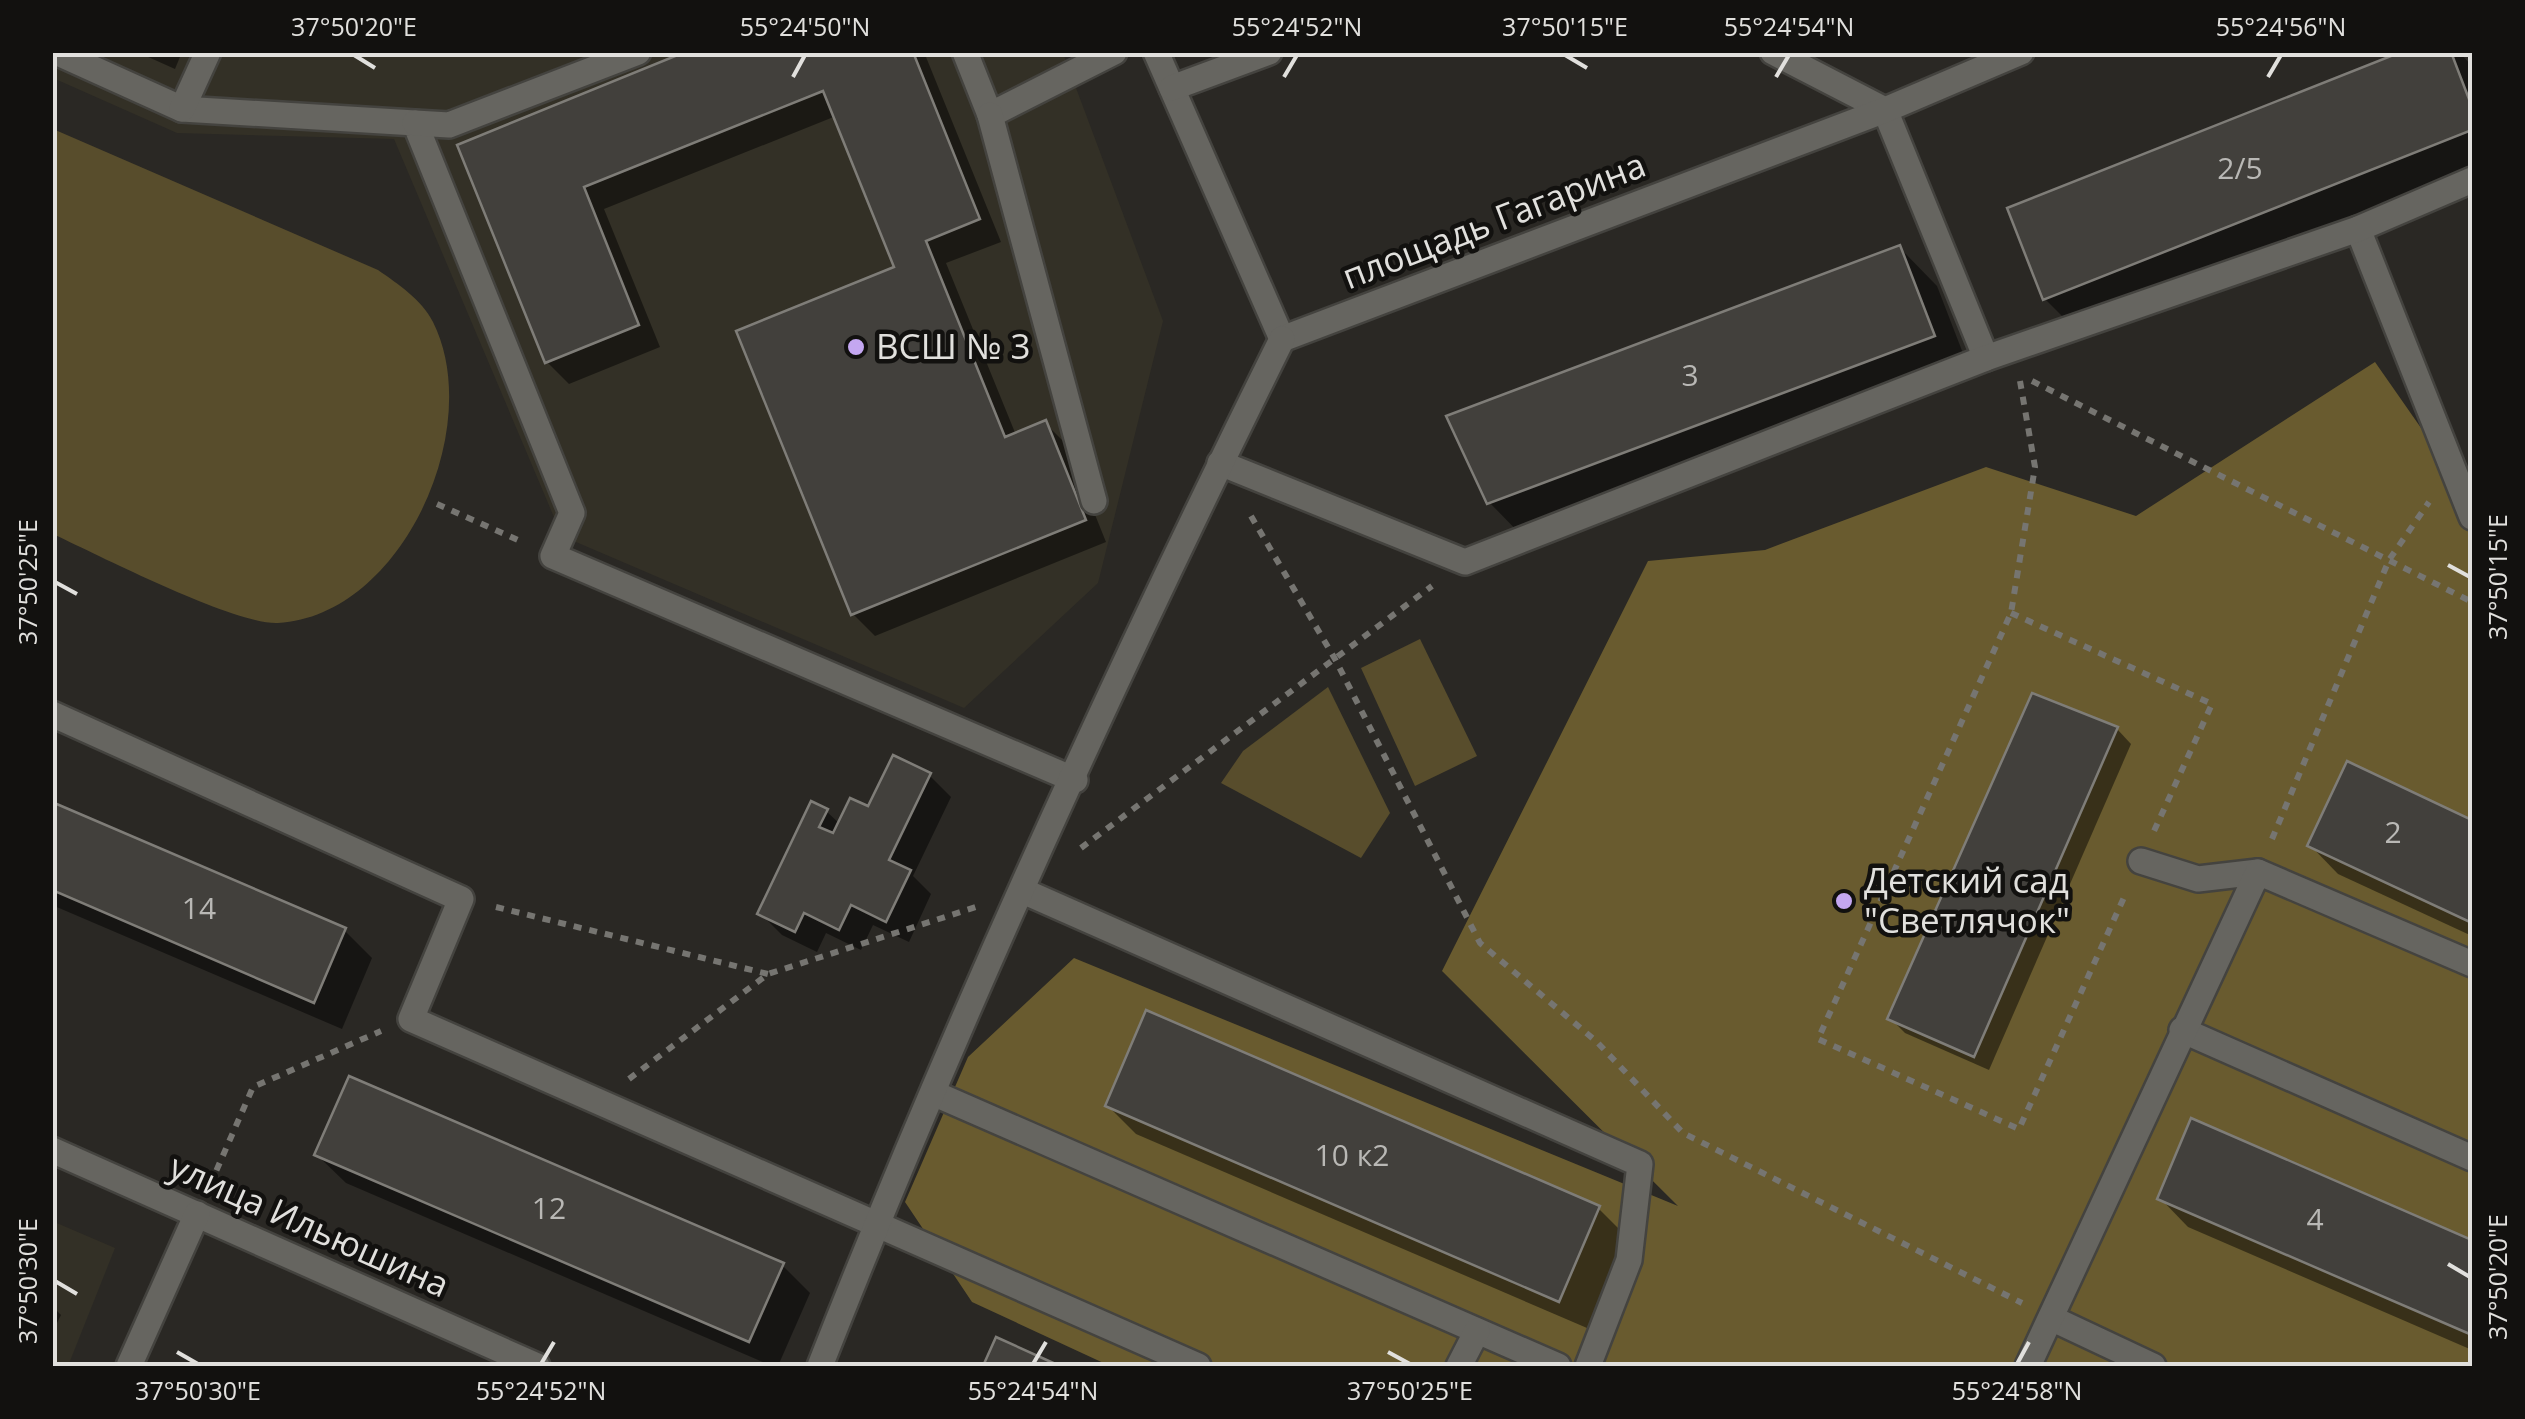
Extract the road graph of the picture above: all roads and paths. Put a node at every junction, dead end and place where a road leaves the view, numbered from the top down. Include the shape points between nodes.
1 (56, 52) edge
2 (208, 52) edge
3 (638, 52) edge
4 (965, 52) edge
5 (1114, 52) edge
6 (1156, 52) edge
7 (1269, 52) edge
8 (1773, 52) edge
9 (2021, 52) edge
10 (1172, 88) junction
11 (182, 108) junction
12 (1885, 110) junction
13 (990, 114) junction
14 (415, 122) junction
15 (2472, 180) edge
16 (2358, 229) junction
17 (1282, 339) junction
18 (1986, 358) junction
19 (1220, 463) junction
20 (2453, 467) junction
21 (1094, 501) dead end
22 (437, 504) dead end
23 (2472, 517) edge
24 (554, 556) junction
25 (2390, 560) junction
26 (1465, 562) junction
27 (2472, 602) edge
28 (2011, 614) junction
29 (1335, 659) junction
30 (52, 714) edge
31 (1074, 780) junction
32 (2141, 861) junction
33 (2258, 872) junction
34 (1022, 892) junction
35 (461, 899) junction
36 (2472, 964) edge
37 (768, 974) junction
38 (411, 1019) junction
39 (2182, 1030) junction
40 (933, 1092) junction
41 (599, 1101) junction
42 (52, 1150) edge
43 (2472, 1158) edge
44 (197, 1214) junction
45 (877, 1222) junction
46 (2051, 1318) junction
47 (1477, 1331) junction
48 (129, 1366) edge
49 (538, 1366) edge
50 (820, 1366) edge
51 (1198, 1366) edge
52 (1459, 1366) edge
53 (1558, 1366) edge
54 (1588, 1366) edge
55 (2028, 1366) edge
56 (2153, 1366) edge

1 - 11 street
2 - 11 street
3 - 14 street via 448,126
4 - 13 street
5 - 13 street
6 - 10 street
7 - 10 street
8 - 12 street
9 - 12 street, площадь Гагарина
10 - 17 street
11 - 14 street
12 - 17 street, площадь Гагарина
12 - 18 street
13 - 21 street
14 - 24 street via 572,513
15 - 16 street
16 - 18 street
16 - 20 street
17 - 19 street
18 - 26 street
19 - 26 street
19 - 29 path
19 - 31 street
20 - 23 street
20 - 25 path
22 - 24 path
24 - 31 street
25 - 27 path
25 - 28 path via 2019,375 2035,467
25 - 33 path
26 - 29 path
28 - 32 path via 2212,704
28 - 32 path via 1818,1039 2019,1129
29 - 34 path
29 - 46 path via 1480,943 1597,1042 1684,1133
30 - 35 street
31 - 34 street
32 - 33 street via 2198,879
33 - 36 street
33 - 39 street
34 - 37 path
34 - 40 street
34 - 54 street via 1640,1164 1629,1260
35 - 37 path
35 - 38 street
37 - 41 path
38 - 41 street
38 - 44 path via 253,1087
39 - 43 street
39 - 46 street
40 - 45 street
40 - 47 street
41 - 45 street
42 - 44 street, улица Ильюшина
44 - 48 street
44 - 49 street, улица Ильюшина
45 - 50 street
45 - 51 street
46 - 55 street
46 - 56 street
47 - 52 street
47 - 53 street

